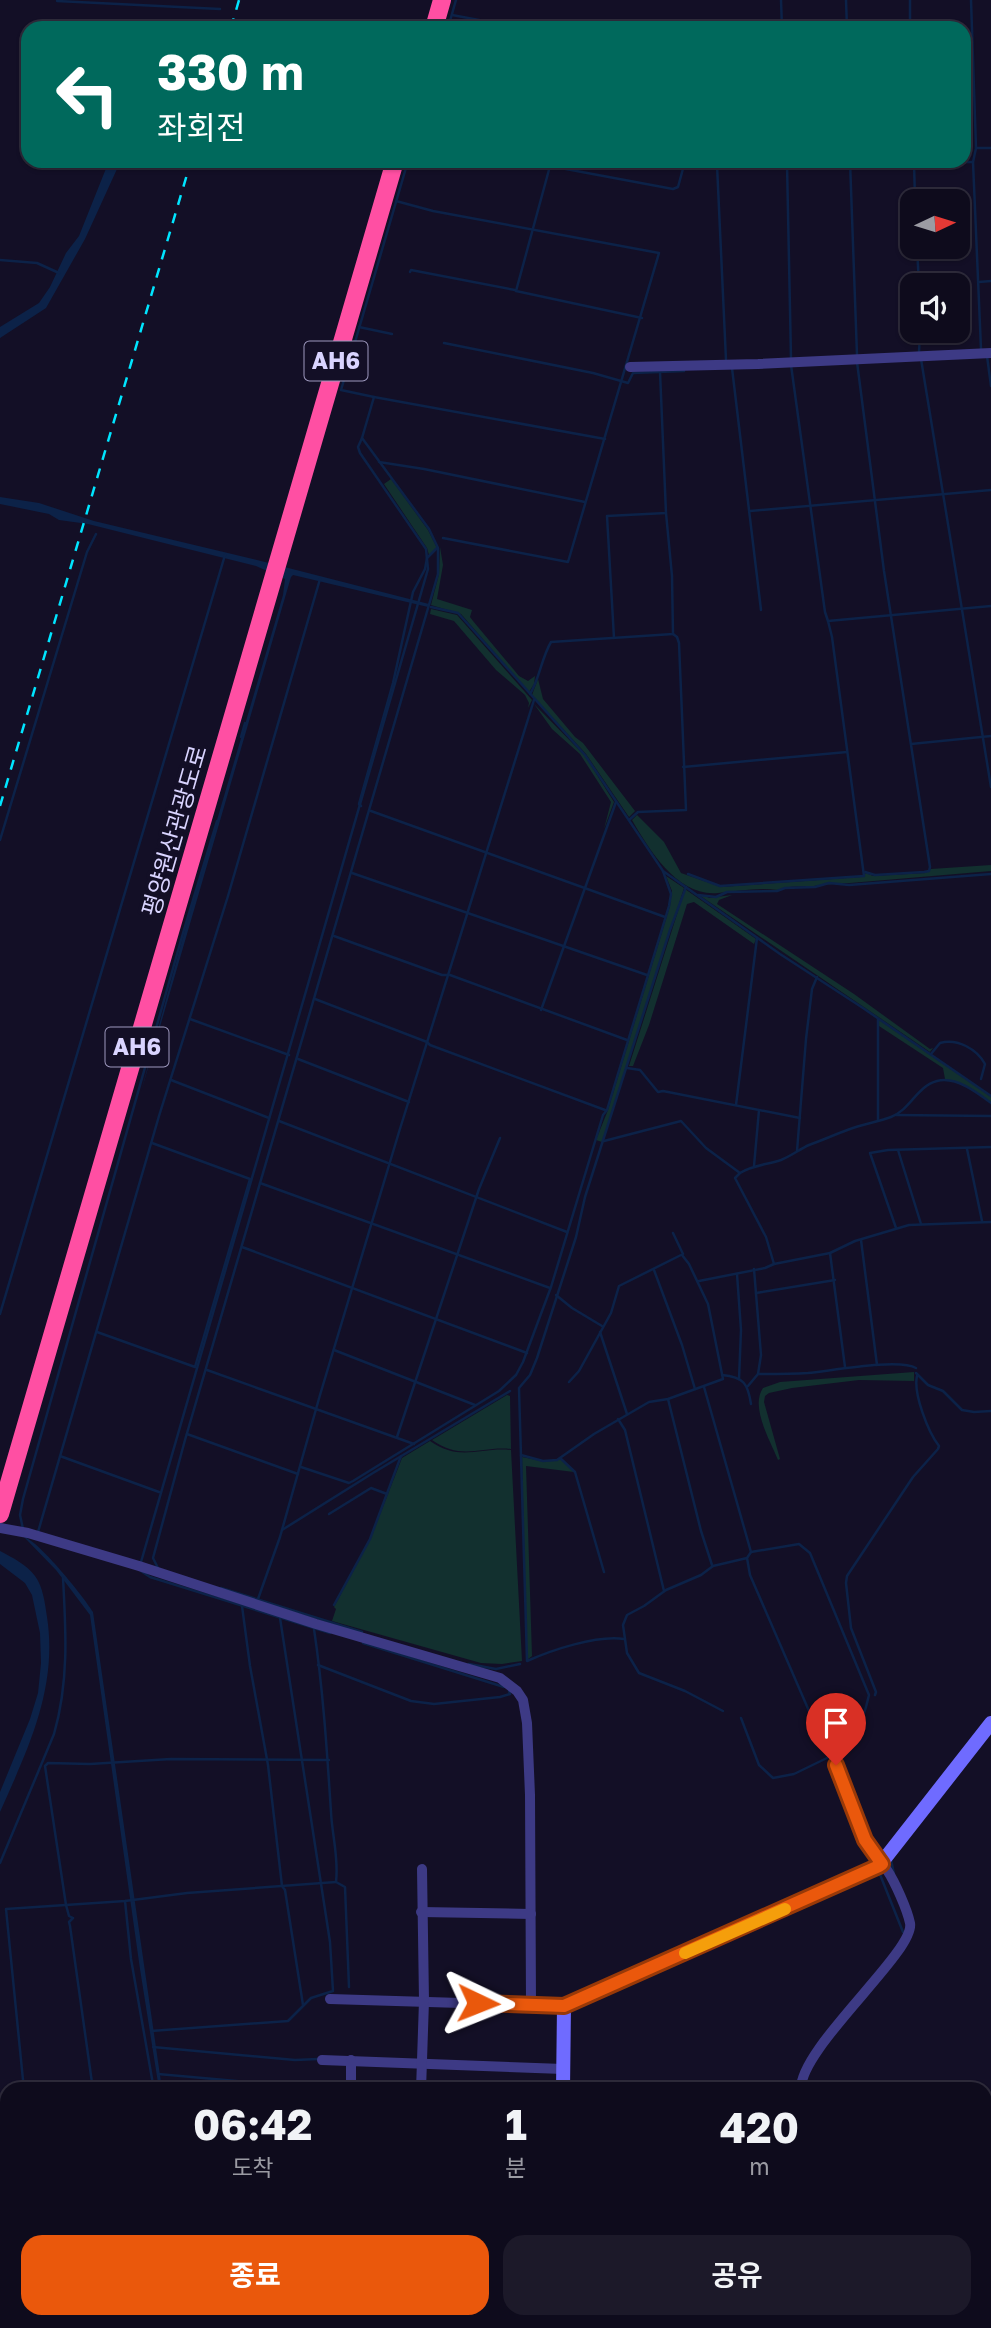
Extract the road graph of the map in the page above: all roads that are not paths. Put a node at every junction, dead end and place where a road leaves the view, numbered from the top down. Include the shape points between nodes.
1 (434, 0) edge
2 (442, 0) edge
3 (428, 21) edge
4 (436, 21) edge
5 (385, 168) edge
6 (393, 168) edge
7 (991, 353) edge
8 (630, 367) dead end
9 (275, 558) junction
10 (270, 578) junction
11 (0, 1474) edge
12 (0, 1514) edge
13 (0, 1528) edge
14 (991, 1723) edge
15 (836, 1765) dead end
16 (882, 1864) junction
17 (422, 1869) dead end
18 (421, 1912) junction
19 (531, 1914) junction
20 (330, 1999) dead end
21 (424, 2001) junction
22 (531, 2005) junction
23 (564, 2006) junction
24 (322, 2060) dead end
25 (351, 2060) junction
26 (422, 2063) junction
27 (563, 2069) junction
28 (351, 2082) edge
29 (421, 2082) edge
30 (563, 2082) edge
31 (802, 2082) edge

1 - 3 highway
2 - 4 highway
5 - 9 highway
6 - 9 highway, 평양원산관광도로 / AH6
7 - 8 street
9 - 10 highway, 평양원산관광도로 / AH6
10 - 11 highway
10 - 12 highway, 평양원산관광도로 / AH6
13 - 19 street via 139,1566 510,1684 523,1700 527,1723
14 - 16 street
15 - 16 street via 865,1840
16 - 23 street
16 - 31 street via 911,1925 909,1934 804,2071
17 - 18 street
18 - 19 street
18 - 21 street
19 - 22 street
20 - 21 street
21 - 22 street
21 - 26 street
22 - 23 street
23 - 27 street
24 - 25 street
25 - 26 street
25 - 28 street
26 - 27 street
26 - 29 street
27 - 30 street

